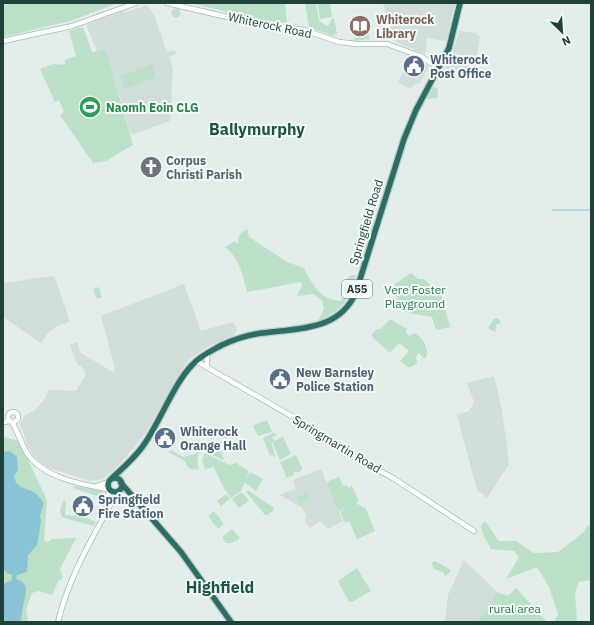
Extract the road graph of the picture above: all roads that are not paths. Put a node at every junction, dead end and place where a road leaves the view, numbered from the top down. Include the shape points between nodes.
1 (136, 3) edge
2 (167, 3) edge
3 (460, 3) edge
4 (3, 41) edge
5 (439, 68) junction
6 (207, 353) junction
7 (196, 361) junction
8 (207, 367) junction
9 (3, 421) edge
10 (124, 469) junction
11 (110, 480) junction
12 (121, 482) junction
13 (97, 486) junction
14 (109, 489) junction
15 (118, 491) junction
16 (129, 492) junction
17 (106, 512) junction
18 (474, 531) dead end
19 (58, 622) edge
20 (231, 622) edge

1 - 4 street via 72,26
2 - 5 street, Whiterock Road via 262,25 304,30 346,43 387,44 420,56
3 - 5 highway, Springfield Road / A55 via 452,38
5 - 6 highway, Springfield Road / A55 via 416,110 404,139 356,292 346,309 323,324 252,334
6 - 7 highway, Springfield Road / A55
6 - 8 street
7 - 8 street, Springmartin Road
7 - 10 highway, Springfield Road / A55 via 186,373 144,445
8 - 18 street, Springmartin Road via 300,421 346,453 393,478
9 - 13 street via 12,420 26,452 40,467 72,480
10 - 11 highway, Springfield Road / A55
10 - 12 highway, Springfield Road / A55
11 - 12 highway via 117,478
11 - 13 street
11 - 14 highway
12 - 15 highway, A55
12 - 16 highway
13 - 14 street
14 - 15 highway
14 - 17 street
15 - 16 highway
15 - 17 street
16 - 20 highway via 181,552
17 - 19 street via 64,597

